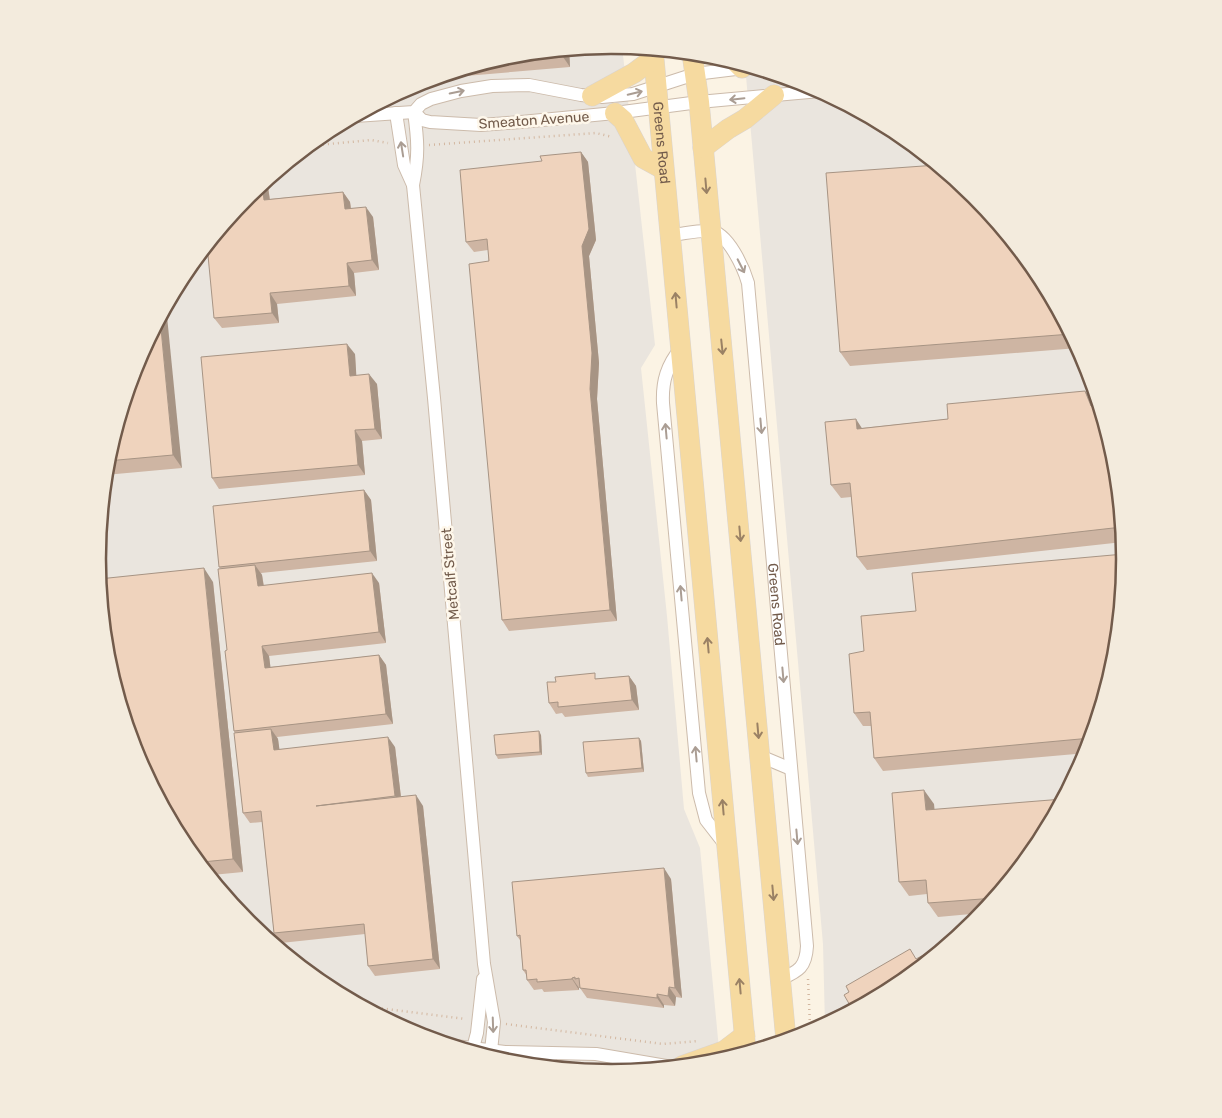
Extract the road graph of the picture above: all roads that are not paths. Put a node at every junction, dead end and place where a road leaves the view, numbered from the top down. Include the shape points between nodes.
1 (652, 56) edge
2 (653, 56) edge
3 (693, 60) edge
4 (731, 68) edge
5 (696, 74) junction
6 (656, 86) junction
7 (805, 92) edge
8 (774, 95) junction
9 (592, 96) junction
10 (699, 102) junction
11 (658, 108) junction
12 (414, 112) junction
13 (396, 113) junction
14 (615, 113) junction
15 (370, 115) edge
16 (703, 148) junction
17 (663, 169) junction
18 (412, 185) junction
19 (710, 231) junction
20 (671, 235) junction
21 (760, 756) junction
22 (791, 770) junction
23 (484, 964) junction
24 (781, 979) junction
25 (788, 1032) edge
26 (746, 1044) edge
27 (474, 1045) edge
28 (491, 1050) edge
29 (498, 1052) edge
30 (505, 1052) junction
31 (719, 1053) edge
32 (521, 1056) edge
33 (647, 1063) edge

1 - 9 main road via 634,73
2 - 6 main road, Greens Road
3 - 5 main road
4 - 5 street, Smeaton Avenue
5 - 6 street, Smeaton Avenue
5 - 10 main road
9 -> 6 street, Smeaton Avenue via 633,94
6 - 11 main road, Greens Road
7 - 8 street, Smeaton Avenue
8 -> 10 street, Smeaton Avenue
8 - 16 main road
12 -> 9 street, Smeaton Avenue via 431,98 492,86 530,85
10 - 11 street, Smeaton Avenue
10 - 16 main road
11 - 14 street, Smeaton Avenue
11 - 17 main road, Greens Road
12 - 13 street, Smeaton Avenue
12 - 14 street, Smeaton Avenue via 422,120 430,122 474,125
12 - 18 street, Metcalf Street via 418,146
13 - 15 street, Smeaton Avenue
18 -> 13 street, Metcalf Street via 404,165
14 - 17 main road via 623,120 643,158
16 -> 19 main road
17 - 20 main road, Greens Road
18 - 23 street, Metcalf Street
19 - 20 street
19 -> 21 main road
19 -> 22 street, Greens Road via 723,236 748,284
26 -> 20 main road, Greens Road
21 - 22 street
21 -> 24 main road
22 -> 24 street, Greens Road via 807,946 804,964 798,971
23 - 27 street, Metcalf Street
23 -> 28 street, Metcalf Street via 494,1022
24 - 25 main road
26 - 31 main road
29 - 30 street
30 - 32 street
30 - 33 street via 596,1054

